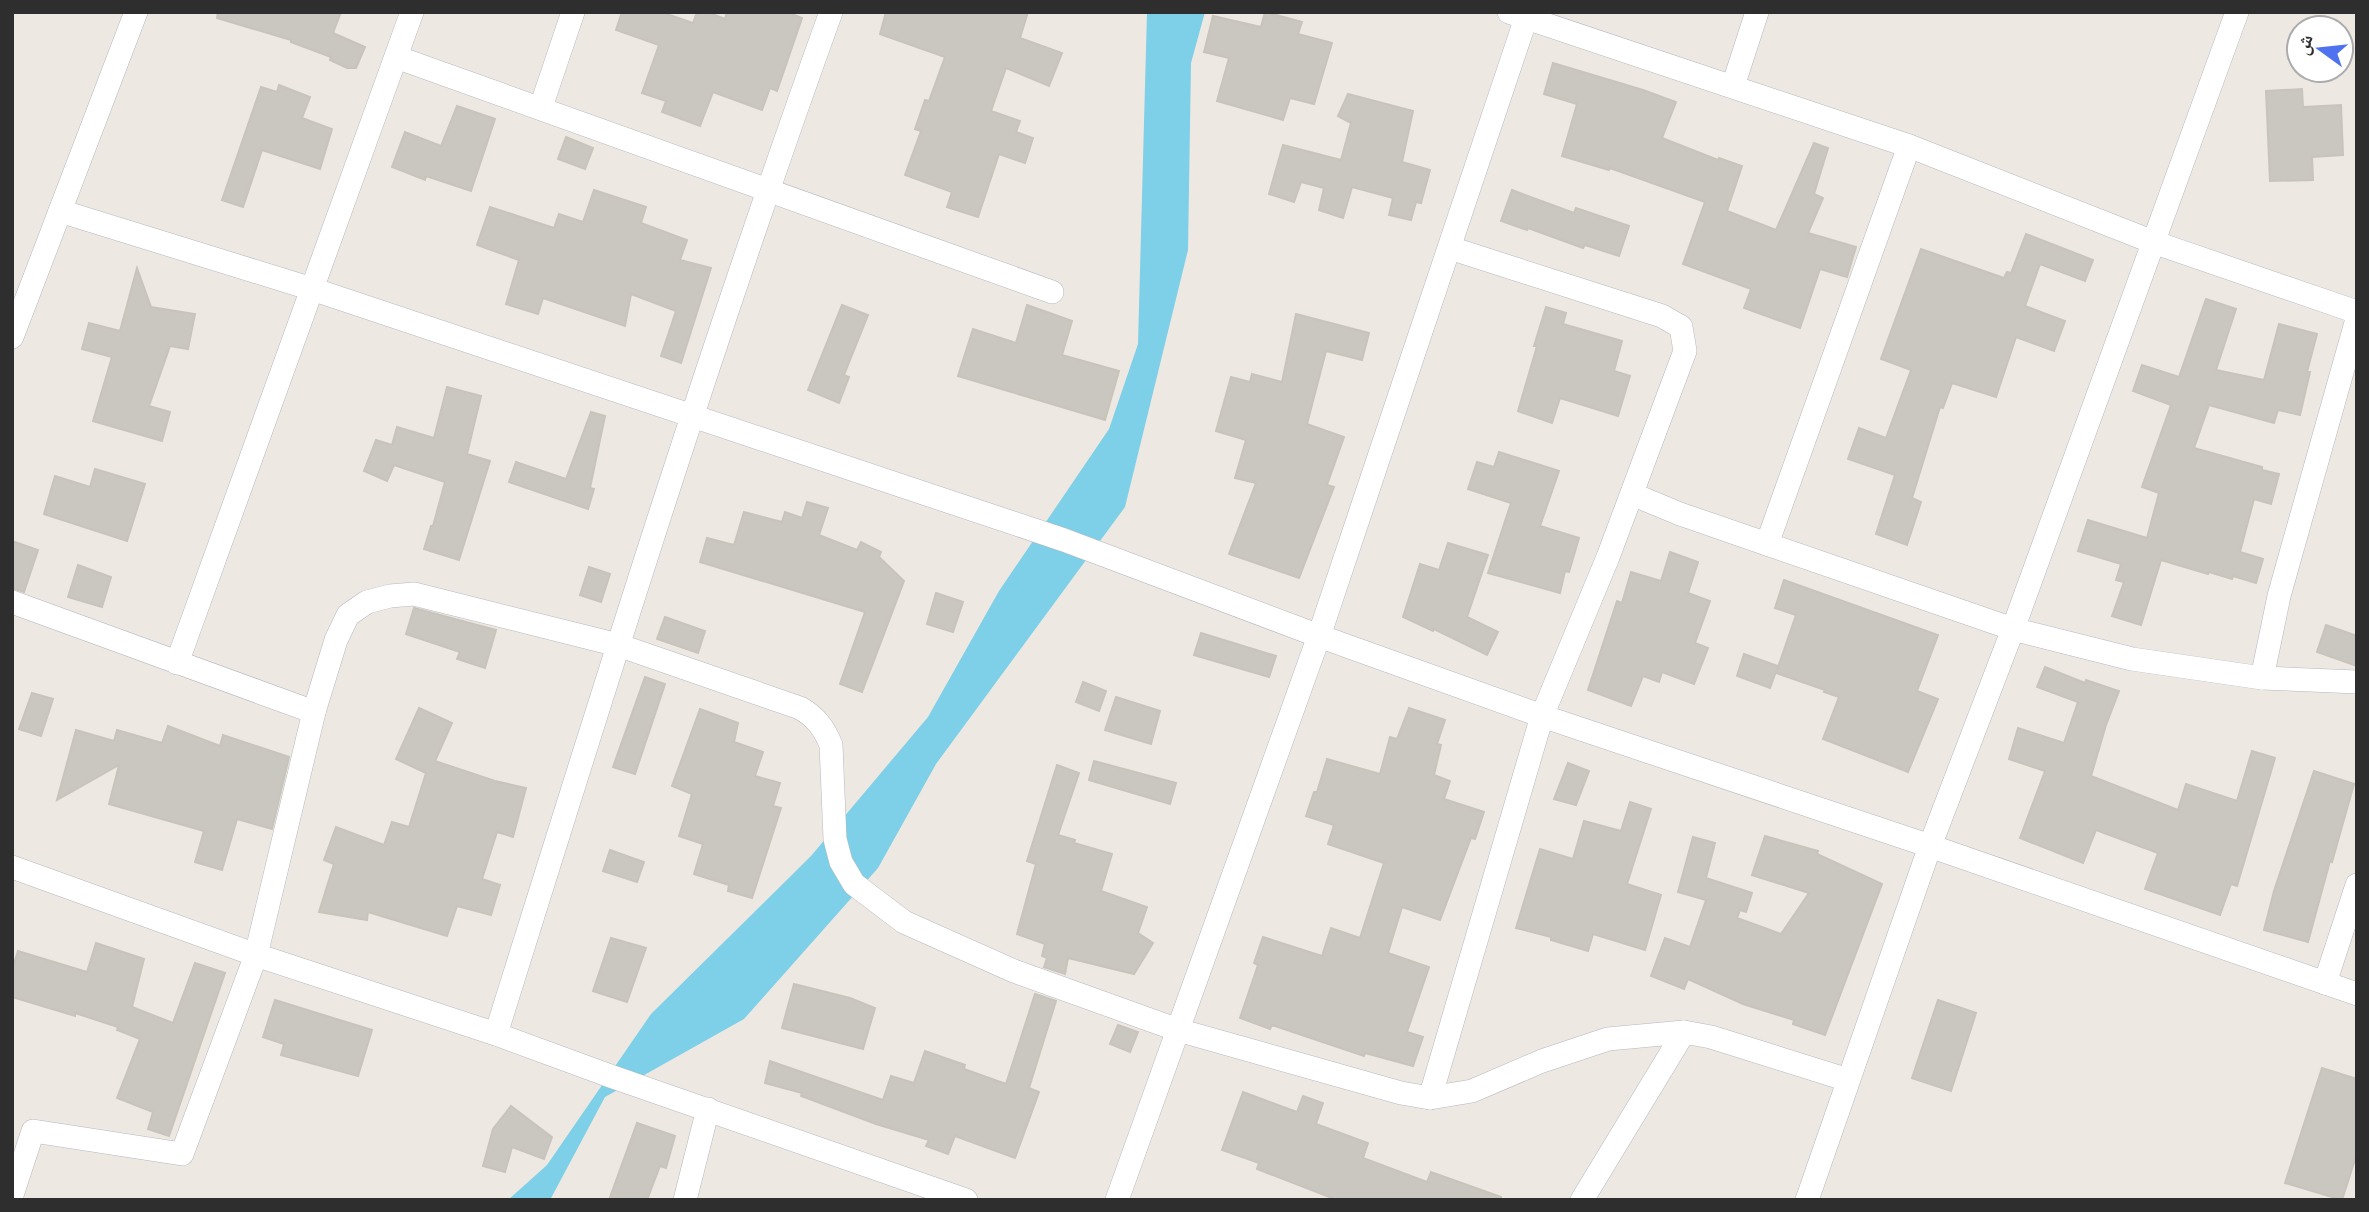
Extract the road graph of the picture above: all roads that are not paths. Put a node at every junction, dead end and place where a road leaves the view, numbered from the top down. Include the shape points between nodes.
1 (136, 12) edge
2 (412, 12) edge
3 (573, 12) edge
4 (831, 12) edge
5 (1757, 12) edge
6 (2237, 12) edge
7 (1521, 14) edge
8 (396, 57) junction
9 (1733, 86) junction
10 (541, 107) junction
11 (1909, 146) junction
12 (767, 190) junction
13 (60, 211) junction
14 (2153, 242) junction
15 (1450, 248) junction
16 (312, 289) junction
17 (1052, 292) dead end
18 (2357, 312) edge
19 (2357, 319) edge
20 (12, 337) edge
21 (692, 415) junction
22 (1632, 494) junction
23 (1767, 544) junction
24 (12, 602) edge
25 (2013, 629) junction
26 (1320, 636) junction
27 (618, 645) junction
28 (177, 663) junction
29 (2262, 678) junction
30 (2357, 682) edge
31 (314, 712) junction
32 (1542, 716) junction
33 (1930, 846) junction
34 (12, 867) edge
35 (2357, 885) edge
36 (256, 955) junction
37 (2325, 984) junction
38 (2357, 994) edge
39 (1178, 1030) junction
40 (1684, 1032) junction
41 (496, 1034) junction
42 (1848, 1080) junction
43 (1430, 1098) junction
44 (708, 1109) junction
45 (12, 1195) edge
46 (685, 1200) edge
47 (967, 1200) edge
48 (1117, 1200) edge
49 (1582, 1200) edge
50 (1807, 1200) edge

1 - 13 street
2 - 8 street
3 - 10 street
4 - 12 street
5 - 9 street
6 - 14 street
7 - 9 street
7 - 15 street
8 - 10 street
8 - 16 street
9 - 11 street
10 - 12 street
11 - 14 street
11 - 23 street
12 - 17 street
12 - 21 street
13 - 16 street
13 - 20 street
14 - 18 street
14 - 25 street
15 - 22 street via 1662,316 1681,327 1685,351
15 - 26 street
16 - 21 street
16 - 28 street
19 - 29 street via 2279,596
21 - 26 street via 1064,540
21 - 27 street
22 - 23 street
22 - 32 street
23 - 25 street
24 - 28 street
25 - 29 street via 2132,659
25 - 33 street
26 - 32 street
26 - 39 street
27 - 31 street via 414,594 390,596 367,602 348,615
27 - 39 street via 810,713 831,745 835,839 841,862 854,884 904,922 1014,971
27 - 41 street
28 - 31 street
29 - 30 street
31 - 36 street
32 - 33 street
32 - 43 street
33 - 37 street
33 - 42 street
34 - 36 street
35 - 37 street
36 - 41 street
36 - 45 street via 182,1154 33,1131
37 - 38 street
39 - 43 street
39 - 48 street
40 - 42 street
40 - 43 street via 1608,1039 1472,1091
40 - 49 street
41 - 44 street
42 - 50 street
44 - 46 street
44 - 47 street

